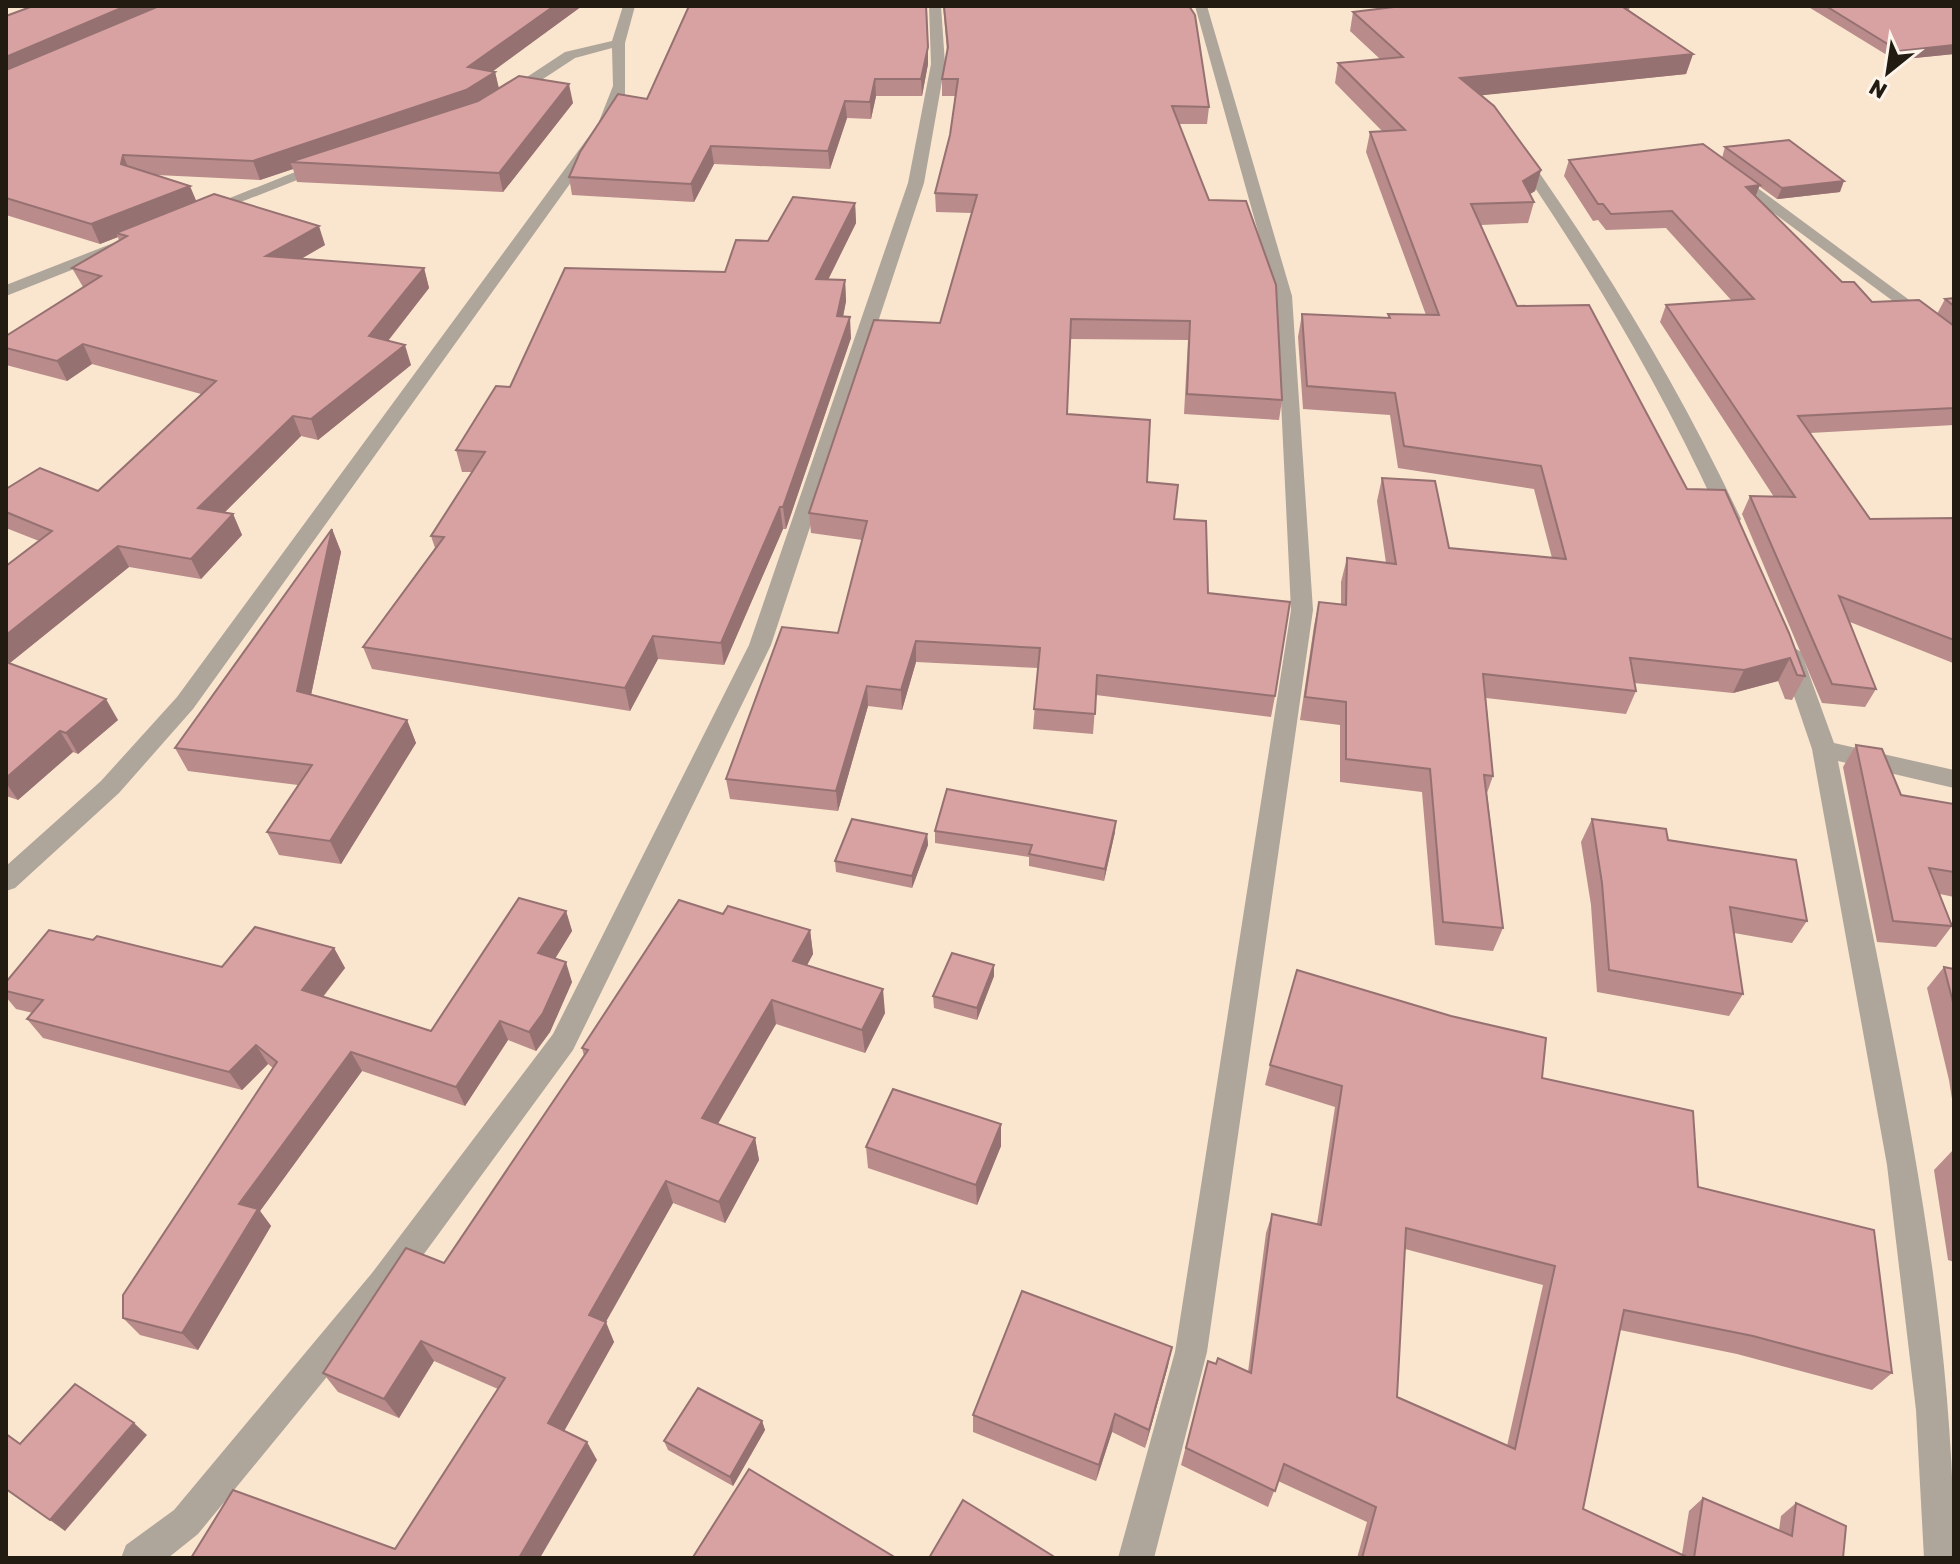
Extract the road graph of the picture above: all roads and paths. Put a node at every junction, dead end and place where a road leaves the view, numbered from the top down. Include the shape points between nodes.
1 (629, 6) edge
2 (935, 6) edge
3 (1201, 6) edge
4 (618, 43) junction
5 (490, 106) edge
6 (1509, 139) edge
7 (340, 159) edge
8 (1716, 164) edge
9 (183, 220) edge
10 (140, 238) edge
11 (6, 291) edge
12 (1954, 341) edge
13 (1740, 540) edge
14 (1778, 626) edge
15 (1824, 749) junction
16 (1954, 779) edge
17 (6, 881) edge
18 (139, 1558) edge
19 (1136, 1558) edge
20 (1942, 1558) edge

1 - 4 street
2 - 18 street via 938,64 916,183 760,645 563,1042 383,1284 186,1522
3 - 19 street via 1284,296 1302,610 1191,1352
4 - 5 street via 570,55
4 - 17 street via 622,80 618,103 605,125 267,594 185,703 110,787
6 - 13 street via 1580,238 1636,335 1695,439
7 - 9 street
8 - 12 street
10 - 11 street
14 - 15 street
15 - 16 street
15 - 20 street via 1902,1165 1933,1410

